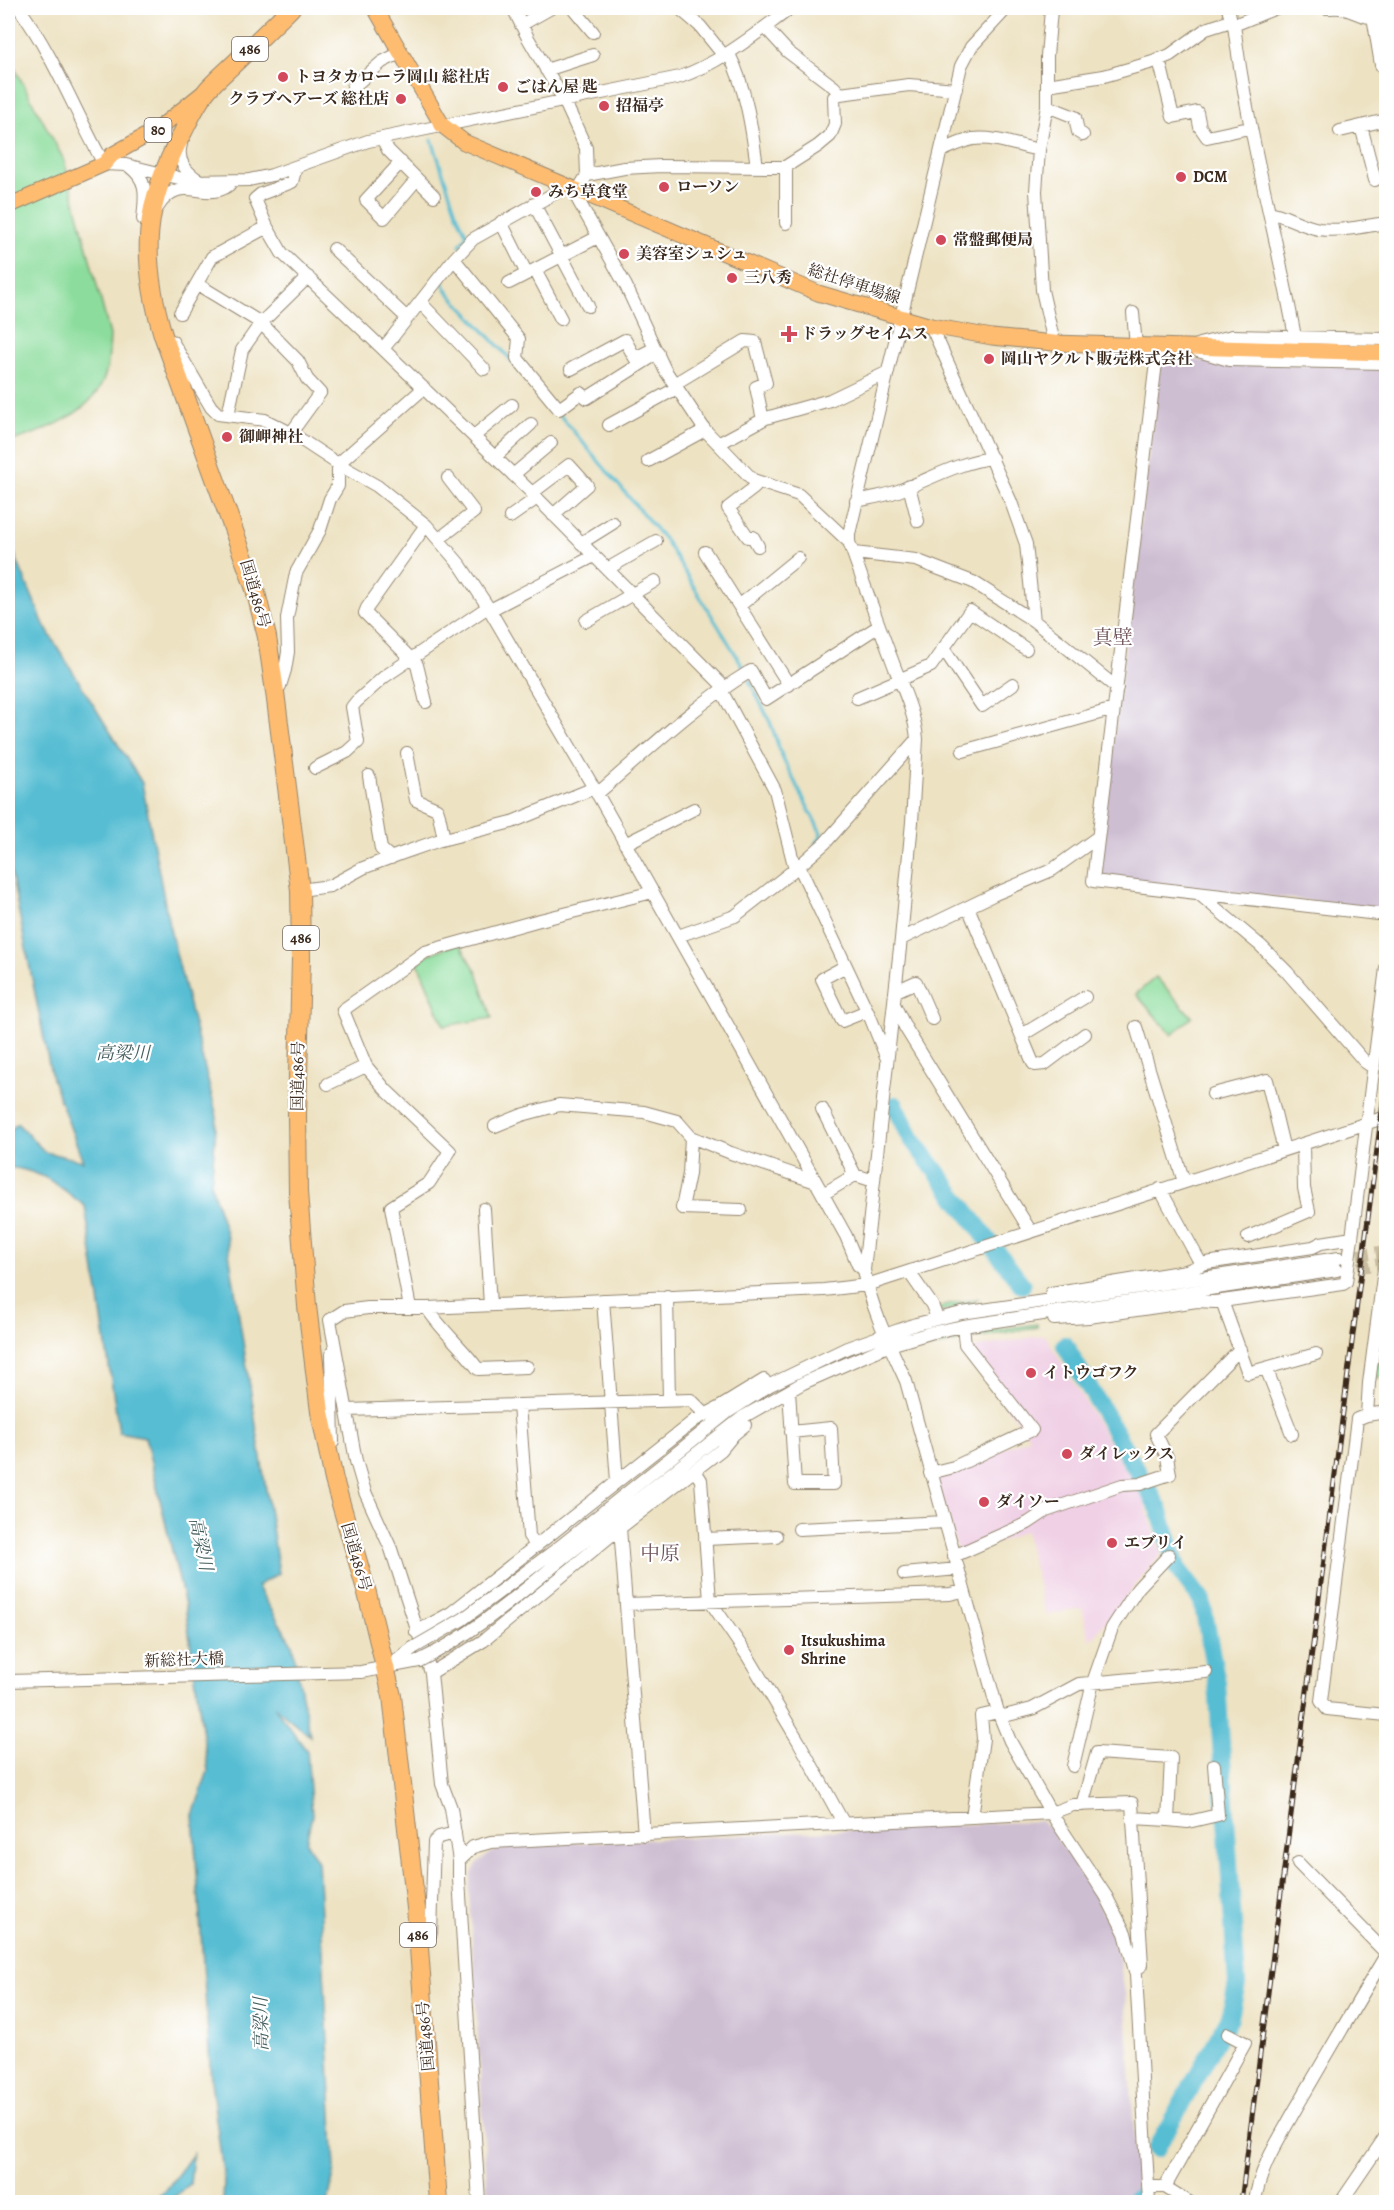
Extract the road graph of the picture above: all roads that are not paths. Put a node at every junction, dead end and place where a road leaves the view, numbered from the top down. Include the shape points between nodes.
1 (19, 8) edge
2 (291, 8) edge
3 (375, 8) edge
4 (513, 8) edge
5 (551, 8) edge
6 (573, 8) edge
7 (679, 8) edge
8 (791, 8) edge
9 (1007, 8) edge
10 (1228, 8) edge
11 (1276, 8) edge
12 (1326, 8) edge
13 (1051, 10) dead end
14 (1375, 11) edge
15 (1232, 23) junction
16 (521, 25) junction
17 (765, 27) junction
18 (593, 32) dead end
19 (400, 52) junction
20 (593, 55) dead end
21 (727, 55) junction
22 (1159, 59) junction
23 (546, 70) junction
24 (1386, 71) edge
25 (1047, 85) junction
26 (353, 87) dead end
27 (208, 89) junction
28 (956, 89) junction
29 (840, 94) junction
30 (564, 100) junction
31 (1047, 106) junction
32 (1386, 120) edge
33 (188, 123) junction
34 (442, 125) junction
35 (1361, 126) junction
36 (1250, 128) junction
37 (1340, 131) dead end
38 (1083, 135) dead end
39 (382, 138) junction
40 (1039, 150) junction
41 (941, 152) junction
42 (401, 162) junction
43 (104, 164) junction
44 (126, 165) junction
45 (296, 167) junction
46 (757, 167) junction
47 (785, 167) junction
48 (162, 174) junction
49 (587, 175) junction
50 (417, 179) junction
51 (1375, 180) dead end
52 (202, 182) junction
53 (232, 182) junction
54 (562, 183) junction
55 (578, 190) junction
56 (434, 196) dead end
57 (534, 204) junction
58 (8, 206) edge
59 (1269, 212) junction
60 (149, 220) junction
61 (501, 222) junction
62 (786, 223) dead end
63 (1386, 223) edge
64 (267, 227) junction
65 (598, 237) junction
66 (148, 243) junction
67 (334, 249) dead end
68 (561, 256) junction
69 (454, 259) junction
70 (531, 272) junction
71 (308, 277) junction
72 (509, 283) dead end
73 (197, 284) junction
74 (420, 302) junction
75 (588, 306) dead end
76 (1133, 313) dead end
77 (180, 314) dead end
78 (407, 318) junction
79 (561, 319) dead end
80 (901, 319) junction
81 (261, 323) junction
82 (931, 326) junction
83 (163, 335) junction
84 (1294, 337) junction
85 (1386, 339) edge
86 (1054, 343) junction
87 (1136, 346) junction
88 (1158, 346) junction
89 (1186, 347) junction
90 (383, 349) junction
91 (656, 350) junction
92 (1386, 353) edge
93 (1386, 363) edge
94 (484, 369) dead end
95 (571, 369) dead end
96 (888, 372) junction
97 (676, 386) junction
98 (424, 388) junction
99 (512, 405) dead end
100 (228, 415) junction
101 (762, 420) junction
102 (531, 424) dead end
103 (609, 425) dead end
104 (705, 430) junction
105 (291, 433) junction
106 (474, 436) junction
107 (551, 443) dead end
108 (718, 444) junction
109 (495, 457) junction
110 (992, 458) junction
111 (648, 462) dead end
112 (338, 464) junction
113 (513, 475) junction
114 (448, 478) dead end
115 (756, 481) junction
116 (909, 486) junction
117 (535, 496) junction
118 (856, 501) junction
119 (553, 515) junction
120 (510, 517) dead end
121 (918, 521) dead end
122 (613, 523) dead end
123 (426, 525) junction
124 (439, 539) junction
125 (656, 541) dead end
126 (581, 543) junction
127 (758, 546) dead end
128 (851, 548) junction
129 (705, 552) dead end
130 (594, 556) junction
131 (798, 558) dead end
132 (607, 569) junction
133 (656, 581) dead end
134 (632, 594) junction
135 (739, 606) junction
136 (489, 608) junction
137 (586, 621) dead end
138 (1034, 621) junction
139 (879, 626) junction
140 (943, 648) junction
141 (1026, 649) dead end
142 (411, 659) junction
143 (898, 679) junction
144 (1013, 684) dead end
145 (789, 685) junction
146 (1117, 688) junction
147 (722, 689) junction
148 (275, 692) junction
149 (857, 698) dead end
150 (426, 702) dead end
151 (1114, 708) junction
152 (917, 739) junction
153 (963, 751) dead end
154 (407, 753) dead end
155 (315, 768) dead end
156 (369, 776) dead end
157 (596, 791) junction
158 (694, 808) dead end
159 (1098, 837) junction
160 (444, 839) junction
161 (625, 844) junction
162 (391, 858) junction
163 (797, 868) junction
164 (300, 890) junction
165 (652, 892) junction
166 (1198, 893) junction
167 (968, 907) junction
168 (1386, 915) edge
169 (678, 936) junction
170 (901, 939) junction
171 (846, 966) junction
172 (1386, 968) edge
173 (896, 991) junction
174 (1085, 997) dead end
175 (894, 1005) junction
176 (867, 1011) junction
177 (932, 1019) dead end
178 (1136, 1027) dead end
179 (1085, 1034) dead end
180 (1022, 1035) junction
181 (888, 1061) junction
182 (366, 1066) junction
183 (1374, 1068) junction
184 (328, 1084) dead end
185 (1213, 1094) dead end
186 (822, 1109) dead end
187 (1386, 1117) edge
188 (1366, 1124) junction
189 (495, 1126) dead end
190 (692, 1137) junction
191 (1303, 1145) junction
192 (1284, 1150) junction
193 (855, 1175) junction
194 (874, 1181) junction
195 (816, 1182) junction
196 (1184, 1182) junction
197 (1160, 1189) junction
198 (822, 1194) junction
199 (484, 1209) dead end
200 (741, 1210) dead end
201 (1030, 1232) junction
202 (1248, 1237) dead end
203 (1352, 1238) junction
204 (1386, 1254) edge
205 (1201, 1264) junction
206 (864, 1270) junction
207 (909, 1272) junction
208 (1385, 1275) edge
209 (867, 1285) junction
210 (667, 1296) junction
211 (603, 1300) junction
212 (1222, 1301) junction
213 (1022, 1304) junction
214 (489, 1305) junction
215 (410, 1308) junction
216 (427, 1308) junction
217 (1023, 1317) junction
218 (937, 1318) junction
219 (330, 1320) junction
220 (963, 1326) junction
221 (888, 1339) junction
222 (1381, 1341) edge
223 (1240, 1349) junction
224 (1317, 1354) dead end
225 (527, 1367) dead end
226 (1266, 1368) junction
227 (794, 1372) junction
228 (789, 1391) junction
229 (669, 1400) junction
230 (772, 1400) junction
231 (610, 1402) junction
232 (519, 1406) junction
233 (347, 1410) junction
234 (1386, 1412) edge
235 (705, 1414) junction
236 (1367, 1415) junction
237 (791, 1432) junction
238 (1292, 1434) dead end
239 (695, 1471) junction
240 (930, 1473) junction
241 (334, 1480) junction
242 (617, 1481) junction
243 (945, 1522) junction
244 (620, 1528) junction
245 (799, 1529) dead end
246 (776, 1536) dead end
247 (705, 1539) junction
248 (537, 1546) junction
249 (562, 1552) junction
250 (1169, 1555) dead end
251 (954, 1556) junction
252 (958, 1569) junction
253 (904, 1574) dead end
254 (963, 1591) junction
255 (710, 1601) junction
256 (626, 1604) junction
257 (416, 1632) junction
258 (387, 1668) junction
259 (1206, 1672) dead end
260 (431, 1673) junction
261 (8, 1681) edge
262 (1093, 1683) junction
263 (999, 1714) junction
264 (1386, 1715) edge
265 (1214, 1765) dead end
266 (1073, 1766) dead end
267 (1082, 1805) junction
268 (1051, 1813) junction
269 (972, 1817) junction
270 (1133, 1818) junction
271 (1168, 1820) junction
272 (844, 1824) junction
273 (455, 1833) junction
274 (644, 1835) junction
275 (459, 1861) junction
276 (1298, 1863) dead end
277 (419, 1947) junction
278 (1386, 1954) edge
279 (1135, 1971) junction
280 (1228, 2034) dead end
281 (1386, 2136) edge
282 (1148, 2187) junction
283 (1165, 2187) junction
284 (438, 2202) edge
285 (479, 2202) edge
286 (1149, 2202) edge
287 (1189, 2202) edge
288 (1255, 2202) edge
289 (1341, 2202) edge

1 - 43 street via 59,73
2 - 27 highway, 国道486号 / 486
3 - 19 main road, 総社停車場線
4 - 16 street
5 - 16 street
6 - 18 street
7 - 21 street
8 - 17 street
9 - 28 street via 972,47 961,66
10 - 15 street
11 - 15 street
12 - 14 street via 1344,9 1364,18
13 - 25 street
14 - 24 street via 1381,65
15 - 22 street via 1206,29
15 - 36 street
16 - 23 street
17 - 21 street
17 - 29 street via 788,52
19 - 26 street
19 - 34 main road, 総社停車場線
20 - 23 street
21 - 30 street via 680,77
21 - 46 street via 744,92
22 - 25 street via 1104,76
22 - 36 street via 1173,117 1197,112 1207,137
23 - 30 street
25 - 31 street
27 - 33 highway, 国道486号 / 486
27 - 43 main road, 80 via 158,129 112,155
28 - 29 street via 909,85
28 - 41 street
29 - 47 street via 834,97 830,136
30 - 34 street
30 - 49 street via 586,148
31 - 38 street via 1075,117 1078,132
31 - 40 street
32 - 35 street
33 - 48 highway, 国道486号 / 486
33 - 52 street via 180,157 185,169
34 - 39 street
34 - 54 main road, 総社停車場線 via 464,142
35 - 37 street
35 - 51 street
36 - 59 street
39 - 42 street
39 - 45 street
40 - 41 street via 977,139
40 - 86 street via 1036,191 1042,290
41 - 80 street
42 - 50 street
42 - 50 street via 366,200 384,218
43 - 44 street
43 - 58 main road, 80
44 - 48 street
44 - 66 street via 137,173 145,187 142,230
45 - 53 street
45 - 64 street via 292,182 255,199
46 - 47 street
46 - 49 street via 624,168
47 - 62 street
48 - 52 street
48 - 60 highway, 国道486号 / 486
49 - 55 street
50 - 56 street
52 - 53 street
53 - 60 street via 224,189 170,192
54 - 55 main road, 総社停車場線
54 - 57 street via 555,193
55 - 65 street via 578,200
55 - 80 main road, 総社停車場線 via 818,293
57 - 61 street
57 - 68 street
59 - 63 street via 1319,229
59 - 84 street
60 - 66 highway, 国道486号 / 486
61 - 69 street via 472,239
61 - 70 street
64 - 71 street via 282,253
64 - 73 street via 212,257
65 - 68 street
65 - 91 street
66 - 83 highway, 国道486号 / 486 via 151,288
67 - 78 street
68 - 70 street
68 - 75 street
69 - 74 street
69 - 91 street via 519,339 517,358 559,409 580,393 587,398
70 - 72 street
70 - 79 street
71 - 81 street
71 - 90 street
73 - 77 street
73 - 81 street
74 - 78 street
74 - 94 street
76 - 87 street
78 - 90 street
80 - 82 main road, 総社停車場線
80 - 96 street
81 - 100 street via 242,350
81 - 105 street via 298,361 320,393
82 - 86 main road, 総社停車場線
82 - 110 street
83 - 100 street via 171,338 211,407 218,414
83 - 148 highway, 国道486号 / 486 via 255,589
84 - 85 street
84 - 89 street via 1232,336
86 - 87 main road, 総社停車場線
87 - 88 main road, 総社停車場線
88 - 89 main road, 総社停車場線
88 - 146 street
89 - 92 main road, 総社停車場線
89 - 93 street via 1229,360
90 - 98 street
91 - 95 street via 635,358 625,340
91 - 97 street
96 - 101 street via 830,400
96 - 118 street
97 - 101 street via 745,341 755,342 766,383 756,387
97 - 103 street
97 - 104 street
98 - 106 street
98 - 112 street
99 - 106 street
100 - 105 street via 265,420
101 - 108 street
102 - 109 street
104 - 108 street
104 - 111 street
105 - 112 street
106 - 109 street
107 - 113 street
108 - 115 street
109 - 113 street
110 - 116 street
110 - 138 street via 1026,544
112 - 123 street via 377,486
112 - 148 street via 338,486 296,573 287,618 285,670
113 - 117 street
114 - 124 street via 474,512
115 - 127 street via 754,488 728,508
115 - 128 street via 799,495
116 - 118 street
116 - 121 street
117 - 119 street
117 - 119 street via 569,465 587,485
117 - 120 street
118 - 128 street via 849,534
119 - 126 street
122 - 126 street
123 - 124 street
123 - 142 street via 365,613
124 - 136 street
125 - 132 street
126 - 130 street
128 - 138 street via 938,567 973,582
128 - 139 street
129 - 135 street
130 - 132 street
130 - 136 street
131 - 135 street
132 - 134 street
133 - 134 street
134 - 137 street
134 - 147 street
135 - 145 street
136 - 142 street
136 - 157 street
138 - 146 street
139 - 143 street
139 - 145 street
140 - 141 street via 970,611
140 - 143 street via 931,666
140 - 144 street via 982,706
142 - 150 street via 417,665
142 - 155 street via 353,705 358,742
143 - 149 street
143 - 152 street
145 - 147 street via 766,699 751,671
146 - 151 street
147 - 157 street
147 - 163 street via 776,790
148 - 164 highway, 国道486号 / 486
151 - 153 street
151 - 159 street
152 - 163 street via 825,843
152 - 170 street
154 - 160 street via 416,800 436,809
156 - 162 street via 381,849
157 - 160 street via 512,822
157 - 161 street
158 - 161 street
159 - 166 street via 1093,882
159 - 167 street via 1052,870
160 - 162 street
161 - 165 street
162 - 164 street via 330,886
163 - 169 street via 735,916
163 - 171 street
164 - 241 highway, 国道486号 / 486 via 298,1192 308,1318 320,1412
165 - 169 street
165 - 182 street via 425,952 343,1010
166 - 168 street
166 - 183 street via 1261,946
167 - 170 street
167 - 180 street
169 - 195 street
170 - 173 street
171 - 176 street
171 - 176 street via 822,979 827,990 842,1021
172 - 183 street
173 - 175 street
173 - 177 street via 916,982
174 - 180 street
175 - 181 street
175 - 201 street
176 - 181 street
178 - 196 street
179 - 180 street via 1041,1065 1033,1063
181 - 194 street
182 - 184 street
182 - 215 street via 450,1151 429,1183 391,1207
183 - 188 street
185 - 192 street via 1267,1080
186 - 193 street
187 - 188 street
188 - 191 street
188 - 203 street
189 - 190 street via 550,1106 575,1105 655,1114 677,1121
190 - 195 street
190 - 200 street via 682,1208
191 - 192 street
191 - 202 street via 1302,1172 1310,1211
192 - 196 street
193 - 194 street
193 - 198 street
194 - 206 street
195 - 198 street
196 - 197 street
197 - 201 street
197 - 205 street
198 - 206 street
199 - 214 street
201 - 207 street
203 - 205 street
203 - 212 street via 1343,1284
204 - 208 street
205 - 213 street via 1186,1271 1067,1289
206 - 209 street
207 - 209 street
207 - 218 street
208 - 222 street
209 - 210 street
209 - 221 street
210 - 211 street
210 - 229 street
211 - 214 street
211 - 231 street
212 - 217 street via 1089,1317
212 - 223 street
213 - 217 street via 1338,1264
213 - 218 street
214 - 216 street
215 - 216 street
215 - 219 street via 344,1311
216 - 225 street via 478,1369
217 - 220 street
218 - 221 street
219 - 233 street
219 - 241 street
220 - 221 street
220 - 240 street via 965,1344 1032,1430 954,1467
221 - 227 street via 847,1347
221 - 228 street
221 - 240 street via 906,1381
222 - 236 street
223 - 226 street via 1248,1373
223 - 251 street via 1156,1434 1170,1474 1122,1485 1046,1511
224 - 226 street
226 - 238 street
227 - 235 street via 770,1378
227 - 249 street via 728,1412
228 - 230 street
228 - 237 street
229 - 231 street
229 - 235 street via 691,1400
230 - 239 street
230 - 249 street via 743,1417
231 - 232 street
231 - 242 street
232 - 233 street
232 - 248 street via 529,1536
233 - 257 street via 362,1482 391,1549
234 - 236 street
235 - 242 street
236 - 264 street via 1357,1419 1321,1701 1327,1709
237 - 237 street via 831,1428 834,1484 795,1484
239 - 244 street
239 - 247 street via 701,1480
240 - 243 street
241 - 258 highway, 国道486号 / 486
242 - 248 street
243 - 245 street
243 - 251 street
244 - 256 street
244 - 260 street via 483,1641
246 - 247 street
247 - 255 street
248 - 257 street via 452,1613
249 - 258 street, bridge
249 - 258 street, 新総社大橋, bridge via 481,1625 450,1646 419,1661
250 - 262 street via 1138,1588 1112,1628
251 - 252 street
252 - 253 street
252 - 254 street
254 - 255 street
254 - 263 street
255 - 256 street
255 - 272 street via 747,1655
256 - 274 street
257 - 260 street
258 - 261 street, 新総社大橋 via 361,1672
258 - 277 highway, 国道486号 / 486
259 - 262 street
260 - 273 street via 441,1784 451,1808
262 - 263 street via 1079,1684 1032,1709
262 - 266 street
263 - 268 street
263 - 269 street via 981,1716 982,1739
265 - 271 street via 1218,1815 1188,1822
267 - 268 street
267 - 270 street via 1132,1803
267 - 271 street via 1097,1753 1171,1758
268 - 269 street
268 - 279 street via 1106,1896 1125,1933
269 - 272 street
270 - 271 street
270 - 279 street via 1142,1965
272 - 274 street
273 - 275 street
273 - 277 street via 434,1842 431,1933
274 - 275 street via 491,1842 473,1847
275 - 285 street
276 - 278 street
277 - 284 highway, 国道486号 / 486
278 - 288 street via 1268,2159
279 - 282 street
280 - 283 street via 1245,2043
281 - 289 street
282 - 283 street
282 - 286 street
283 - 287 street

